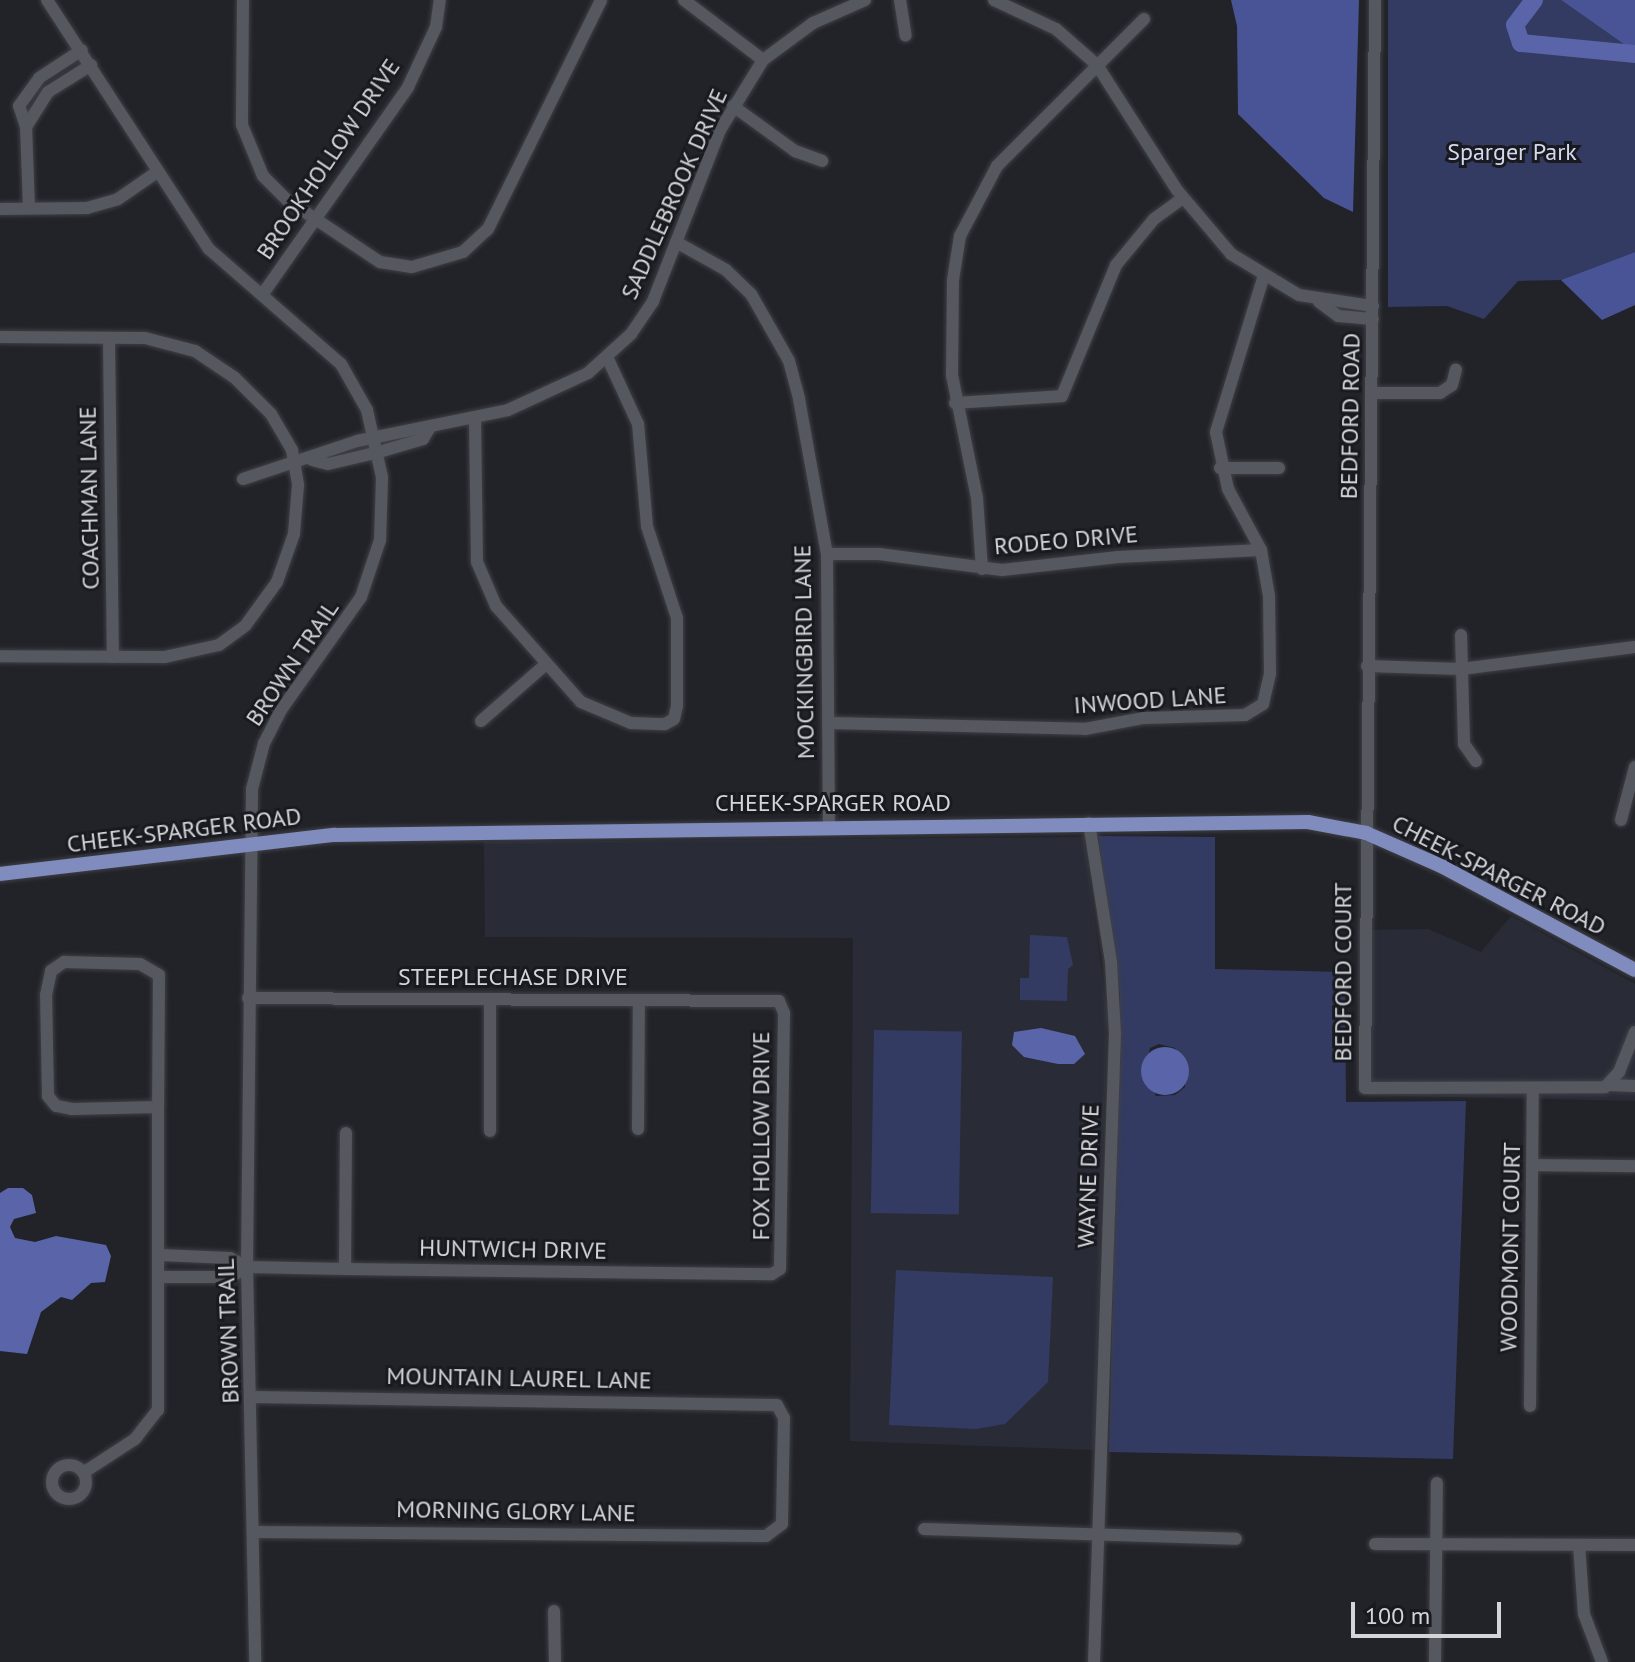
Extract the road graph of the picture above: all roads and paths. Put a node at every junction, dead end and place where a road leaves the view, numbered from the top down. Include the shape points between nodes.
1 (47, 0) edge
2 (243, 0) edge
3 (440, 0) edge
4 (601, 0) edge
5 (684, 0) edge
6 (865, 0) edge
7 (900, 0) edge
8 (994, 0) edge
9 (1375, 0) edge
10 (1144, 19) dead end
11 (906, 36) dead end
12 (82, 50) junction
13 (763, 60) junction
14 (91, 65) junction
15 (1097, 65) junction
16 (733, 106) junction
17 (26, 127) junction
18 (822, 161) dead end
19 (157, 172) junction
20 (1183, 198) junction
21 (29, 208) junction
22 (0, 209) edge
23 (317, 220) junction
24 (676, 242) junction
25 (1264, 275) junction
26 (262, 295) junction
27 (1373, 313) junction
28 (0, 337) edge
29 (109, 338) junction
30 (607, 357) junction
31 (1456, 369) dead end
32 (1372, 393) junction
33 (955, 403) junction
34 (475, 418) junction
35 (429, 429) junction
36 (375, 436) junction
37 (379, 452) junction
38 (312, 460) junction
39 (295, 464) junction
40 (1220, 468) junction
41 (1279, 468) dead end
42 (243, 479) dead end
43 (1261, 550) junction
44 (827, 554) junction
45 (982, 569) junction
46 (1461, 635) dead end
47 (1635, 647) edge
48 (0, 656) edge
49 (113, 657) junction
50 (545, 665) junction
51 (1367, 666) junction
52 (1461, 669) junction
53 (481, 721) dead end
54 (829, 723) junction
55 (1476, 761) dead end
56 (1635, 767) edge
57 (1621, 820) dead end
58 (1089, 823) junction
59 (829, 826) junction
60 (1366, 833) junction
61 (248, 842) junction
62 (0, 874) edge
63 (1635, 970) edge
64 (248, 998) junction
65 (490, 999) junction
66 (639, 1000) junction
67 (779, 1001) joint
68 (1635, 1032) edge
69 (1609, 1085) junction
70 (1635, 1086) edge
71 (1533, 1088) junction
72 (158, 1107) junction
73 (638, 1129) dead end
74 (490, 1131) dead end
75 (346, 1133) dead end
76 (1532, 1165) junction
77 (1635, 1166) edge
78 (160, 1255) junction
79 (247, 1267) junction
80 (345, 1269) junction
81 (777, 1271) joint
82 (160, 1277) junction
83 (252, 1397) junction
84 (1530, 1406) dead end
85 (86, 1471) dead end
86 (1437, 1483) dead end
87 (924, 1529) dead end
88 (254, 1532) junction
89 (776, 1532) joint
90 (1097, 1532) junction
91 (1236, 1539) dead end
92 (1375, 1544) dead end
93 (1435, 1544) junction
94 (1579, 1545) junction
95 (1635, 1545) edge
96 (554, 1611) dead end
97 (255, 1662) edge
98 (555, 1662) edge
99 (1094, 1662) edge
100 (1435, 1662) edge
101 (1602, 1662) edge

1 - 12 street, BROWN TRAIL
2 - 23 street via 242,125 249,151 263,176
3 - 23 street, BROOKHOLLOW DRIVE via 436,27 408,87
4 - 23 street via 502,208 479,240 451,258 389,265
5 - 13 street
6 - 13 street, SADDLEBROOK DRIVE via 813,23
7 - 11 street
8 - 15 street via 1056,29
9 - 27 street, BEDFORD ROAD
10 - 15 street
12 - 14 street, BROWN TRAIL
12 - 17 street via 24,93 19,117
13 - 16 street, SADDLEBROOK DRIVE
14 - 17 street via 48,92
14 - 19 street, BROWN TRAIL
15 - 20 street
15 - 33 street via 997,166 966,217 953,280
16 - 18 street via 795,151
16 - 24 street, SADDLEBROOK DRIVE
17 - 21 street
19 - 21 street via 118,199 87,208
19 - 26 street, BROWN TRAIL via 209,249
20 - 25 street via 1231,254
20 - 33 street via 1154,219 1116,265 1062,396
21 - 22 street
23 - 26 street, BROOKHOLLOW DRIVE
24 - 30 street, SADDLEBROOK DRIVE via 642,321
24 - 44 street, MOCKINGBIRD LANE via 726,270 751,294 789,361
25 - 27 street via 1319,302
25 - 40 street, INWOOD LANE via 1217,418
26 - 36 street, BROWN TRAIL via 341,364
27 - 32 street, BEDFORD ROAD
28 - 29 street
29 - 39 street via 175,344 215,363 271,414
29 - 49 street, COACHMAN LANE
30 - 34 street, SADDLEBROOK DRIVE via 536,401
30 - 50 street via 638,424 647,526 677,618 680,664 674,719 644,725 594,709
31 - 32 street via 1452,385 1440,393
32 - 51 street, BEDFORD ROAD
33 - 45 street via 977,498
34 - 35 street, SADDLEBROOK DRIVE
34 - 50 street via 474,531 480,577
35 - 36 street, SADDLEBROOK DRIVE
35 - 37 street, SADDLEBROOK DRIVE via 423,439
36 - 37 street, BROWN TRAIL
36 - 38 street, SADDLEBROOK DRIVE via 324,450
37 - 38 street, SADDLEBROOK DRIVE via 328,464
37 - 61 street, BROWN TRAIL via 383,513 370,577 351,618 293,693 264,743 252,789
38 - 39 street
39 - 42 street
39 - 49 street via 298,508 288,559 245,626 219,645 192,654
40 - 41 street
40 - 43 street, INWOOD LANE
43 - 45 street, RODEO DRIVE
43 - 54 street, INWOOD LANE via 1269,596 1270,674 1269,693 1254,712 1144,718 1085,729
44 - 45 street, RODEO DRIVE via 879,554
44 - 54 street, MOCKINGBIRD LANE
46 - 52 street
47 - 52 street
48 - 49 street
50 - 53 street
51 - 52 street
51 - 60 street, BEDFORD ROAD
52 - 55 street via 1464,744
54 - 59 street, MOCKINGBIRD LANE
56 - 57 street
58 - 59 main road, CHEEK-SPARGER ROAD
58 - 60 main road, CHEEK-SPARGER ROAD via 1275,820
58 - 90 street, WAYNE DRIVE via 1111,962 1115,1033
59 - 61 main road, CHEEK-SPARGER ROAD via 505,829
60 - 63 main road, CHEEK-SPARGER ROAD via 1525,907
60 - 71 street, BEDFORD COURT via 1365,1088
61 - 62 main road, CHEEK-SPARGER ROAD
61 - 64 street, BROWN TRAIL
64 - 65 street, STEEPLECHASE DRIVE
64 - 79 street, BROWN TRAIL
65 - 66 street, STEEPLECHASE DRIVE
65 - 74 street
66 - 67 street, STEEPLECHASE DRIVE
66 - 73 street
67 - 81 street, FOX HOLLOW DRIVE via 784,1013 783,1227
68 - 69 street
69 - 70 street
69 - 71 street
71 - 76 street, WOODMONT COURT
72 - 72 street via 159,975 140,964 64,962 51,971 48,1096 56,1106
72 - 78 street
75 - 80 street
76 - 77 street
76 - 84 street, WOODMONT COURT
78 - 79 street via 230,1258
78 - 82 street
79 - 80 street, HUNTWICH DRIVE
79 - 82 street via 230,1277
79 - 83 street, BROWN TRAIL
80 - 81 street, HUNTWICH DRIVE
82 - 85 street via 158,1410 135,1439
83 - 88 street, BROWN TRAIL
83 - 89 street, MOUNTAIN LAUREL LANE via 761,1404 783,1410 783,1507
86 - 93 street
87 - 90 street
88 - 89 street, MORNING GLORY LANE
88 - 97 street, BROWN TRAIL
90 - 91 street
90 - 99 street, WAYNE DRIVE
92 - 93 street
93 - 94 street
93 - 100 street
94 - 95 street
94 - 101 street via 1584,1614
96 - 98 street

